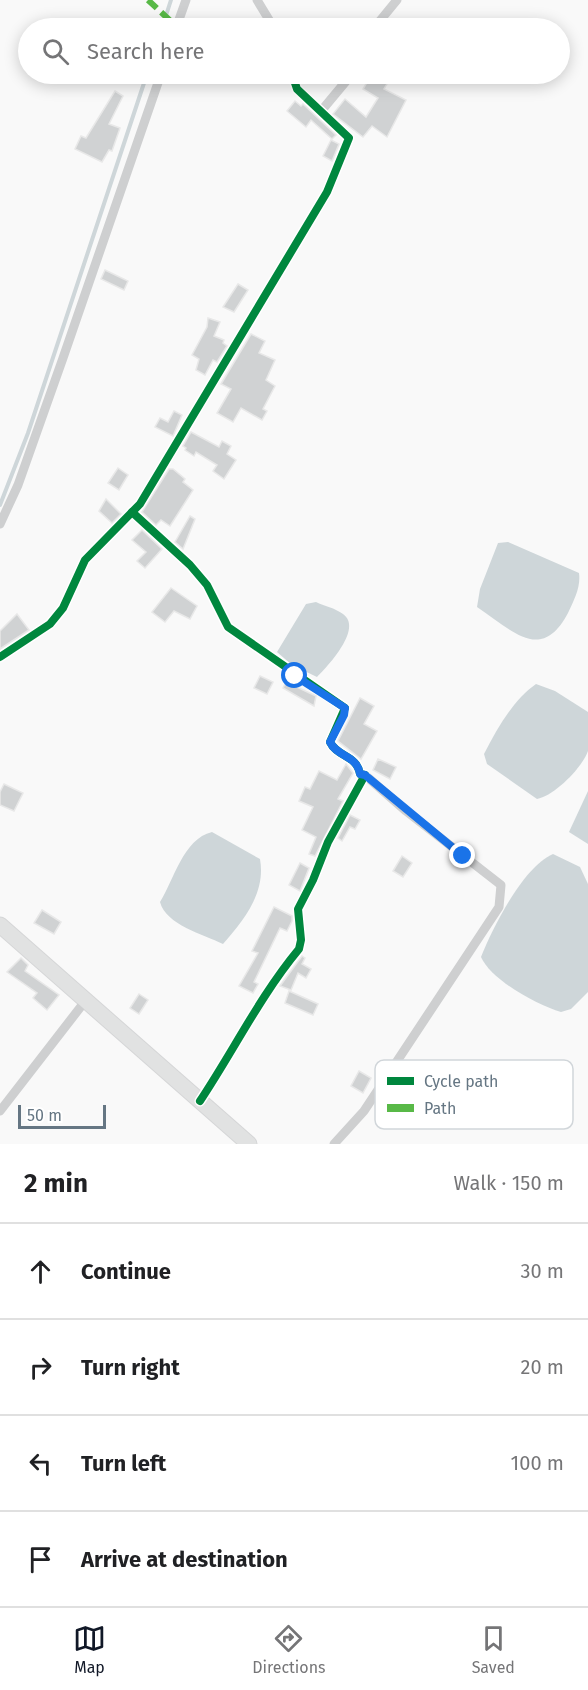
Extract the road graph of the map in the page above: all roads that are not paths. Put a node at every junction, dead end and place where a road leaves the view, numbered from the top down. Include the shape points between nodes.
1 (186, 0) edge
2 (257, 0) edge
3 (397, 0) edge
4 (180, 18) edge
5 (268, 18) edge
6 (382, 18) edge
7 (158, 84) edge
8 (295, 84) edge
9 (344, 84) edge
10 (322, 111) junction
11 (132, 512) junction
12 (0, 524) edge
13 (0, 657) edge
14 (365, 775) junction
15 (0, 925) edge
16 (86, 1000) junction
17 (398, 1060) edge
18 (375, 1094) edge
19 (200, 1101) junction
20 (0, 1111) edge
21 (249, 1144) edge
22 (334, 1144) edge

1 - 4 street
2 - 5 street
3 - 6 street
7 - 12 street via 18,485
8 - 10 street
9 - 10 street
10 - 11 street via 349,138 340,164 246,331
11 - 13 street via 85,560 63,608 50,624
11 - 14 street via 207,585 228,627 345,708 330,742 354,760 360,774
14 - 17 street via 501,885 499,907
14 - 19 street via 328,842 298,909 299,949 260,1000 234,1050
15 - 16 main road
16 - 19 main road
16 - 20 street
18 - 22 street
19 - 21 main road

